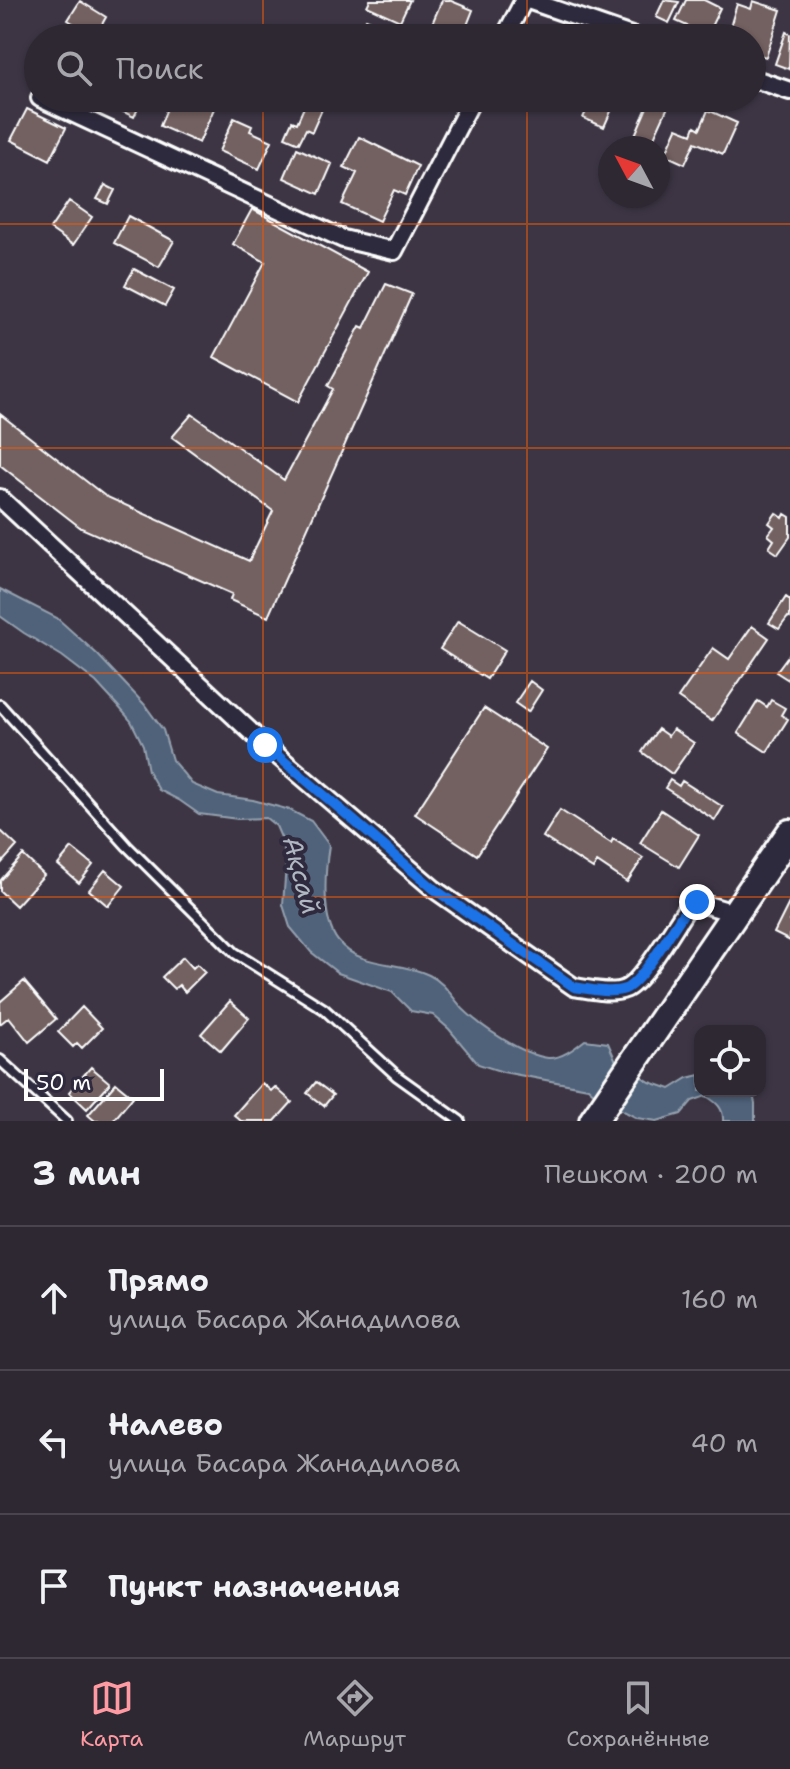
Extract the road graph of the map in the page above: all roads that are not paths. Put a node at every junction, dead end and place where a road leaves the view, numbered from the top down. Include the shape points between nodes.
1 (526, 0) edge
2 (512, 24) edge
3 (596, 24) edge
4 (766, 83) edge
5 (790, 91) edge
6 (70, 112) edge
7 (466, 112) edge
8 (0, 498) edge
9 (0, 705) edge
10 (790, 833) edge
11 (734, 913) junction
12 (0, 1060) edge
13 (595, 1119) edge
14 (67, 1121) edge
15 (460, 1121) edge

1 - 2 street
1 - 3 street
4 - 5 street
6 - 7 street via 343,239 394,251
8 - 11 street via 265,745 434,889 574,987 625,989 697,902
9 - 15 lane via 127,846 235,953 324,1009 397,1076
10 - 11 main road
11 - 13 main road
12 - 14 lane

